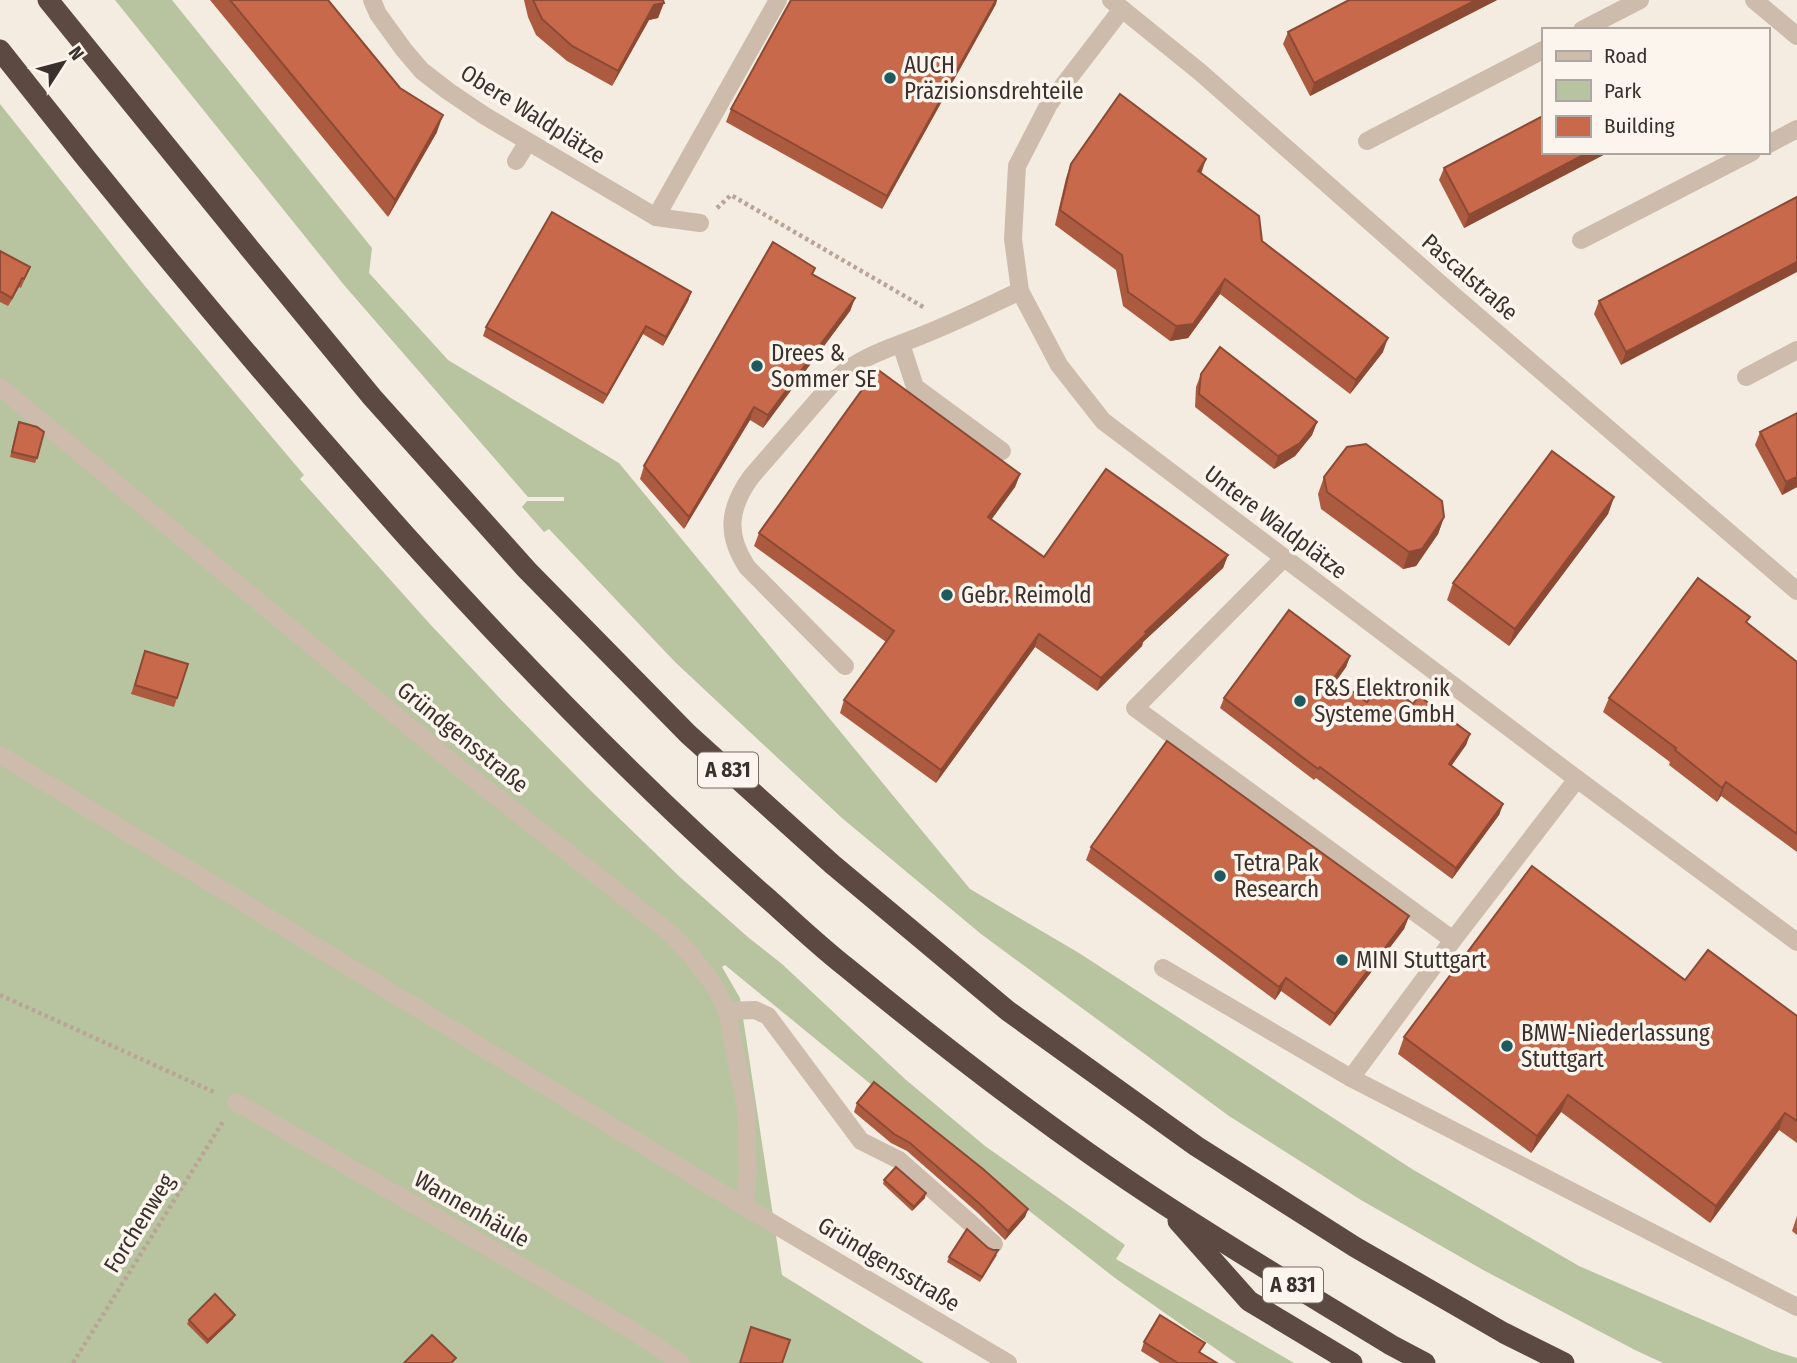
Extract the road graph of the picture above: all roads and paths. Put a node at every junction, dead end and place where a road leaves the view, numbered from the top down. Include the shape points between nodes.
1 (48, 0) edge
2 (372, 0) edge
3 (778, 0) edge
4 (1640, 0) edge
5 (1754, 0) edge
6 (1116, 5) edge
7 (1586, 28) edge
8 (1797, 36) edge
9 (0, 50) edge
10 (1542, 51) edge
11 (1797, 129) edge
12 (1367, 141) dead end
13 (528, 142) junction
14 (1769, 144) edge
15 (1748, 154) edge
16 (516, 161) dead end
17 (731, 195) dead end
18 (656, 217) junction
19 (700, 223) dead end
20 (1581, 240) dead end
21 (1020, 290) junction
22 (948, 325) junction
23 (901, 344) junction
24 (1797, 350) edge
25 (1746, 377) dead end
26 (0, 387) edge
27 (1002, 451) dead end
28 (1284, 558) junction
29 (1797, 591) edge
30 (845, 666) dead end
31 (0, 755) edge
32 (1577, 779) junction
33 (1453, 940) junction
34 (1797, 942) edge
35 (1163, 968) dead end
36 (0, 995) edge
37 (727, 1011) junction
38 (1351, 1078) junction
39 (236, 1101) junction
40 (1163, 1204) junction
41 (745, 1208) junction
42 (994, 1244) dead end
43 (1797, 1307) edge
44 (73, 1363) edge
45 (681, 1363) edge
46 (1008, 1363) edge
47 (1352, 1363) edge
48 (1425, 1363) edge
49 (1564, 1363) edge

1 - 49 highway, A 831 via 372,397 527,570 688,733 811,845 1008,1011 1196,1146 1355,1247
2 - 13 street, Obere Waldplätze via 422,71
3 - 18 street
4 - 7 street
5 - 8 street
6 - 21 street, Untere Waldplätze via 1049,104 1017,166 1013,239
6 - 29 street, Pascalstraße via 1200,72
9 - 40 highway, A 831 via 258,367 479,616 597,739 841,964 1024,1107
10 - 12 street
11 - 14 street
13 - 16 street
13 - 18 street, Obere Waldplätze
15 - 20 street
17 - 22 path
18 - 19 street, Obere Waldplätze
21 - 22 street
21 - 28 street, Untere Waldplätze via 1059,365 1103,421
22 - 23 street
23 - 27 street via 915,387
23 - 30 street via 864,358 837,378 751,477 735,509 732,528 747,568
24 - 25 street
26 - 37 street, Gründgensstraße via 452,762 668,932 713,984
28 - 32 street, Untere Waldplätze
28 - 33 street via 1135,708
31 - 41 street, Gründgensstraße
32 - 33 street
32 - 34 street, Untere Waldplätze
33 - 38 street
35 - 38 street
36 - 39 path
37 - 41 street, Gründgensstraße via 746,1108
37 - 42 street via 755,1010 768,1016 861,1141 899,1160
38 - 43 street
39 - 44 path, Forchenweg
39 - 45 street, Wannenhäule
40 - 47 highway via 1248,1301
40 - 48 highway, A 831
41 - 46 street, Gründgensstraße

